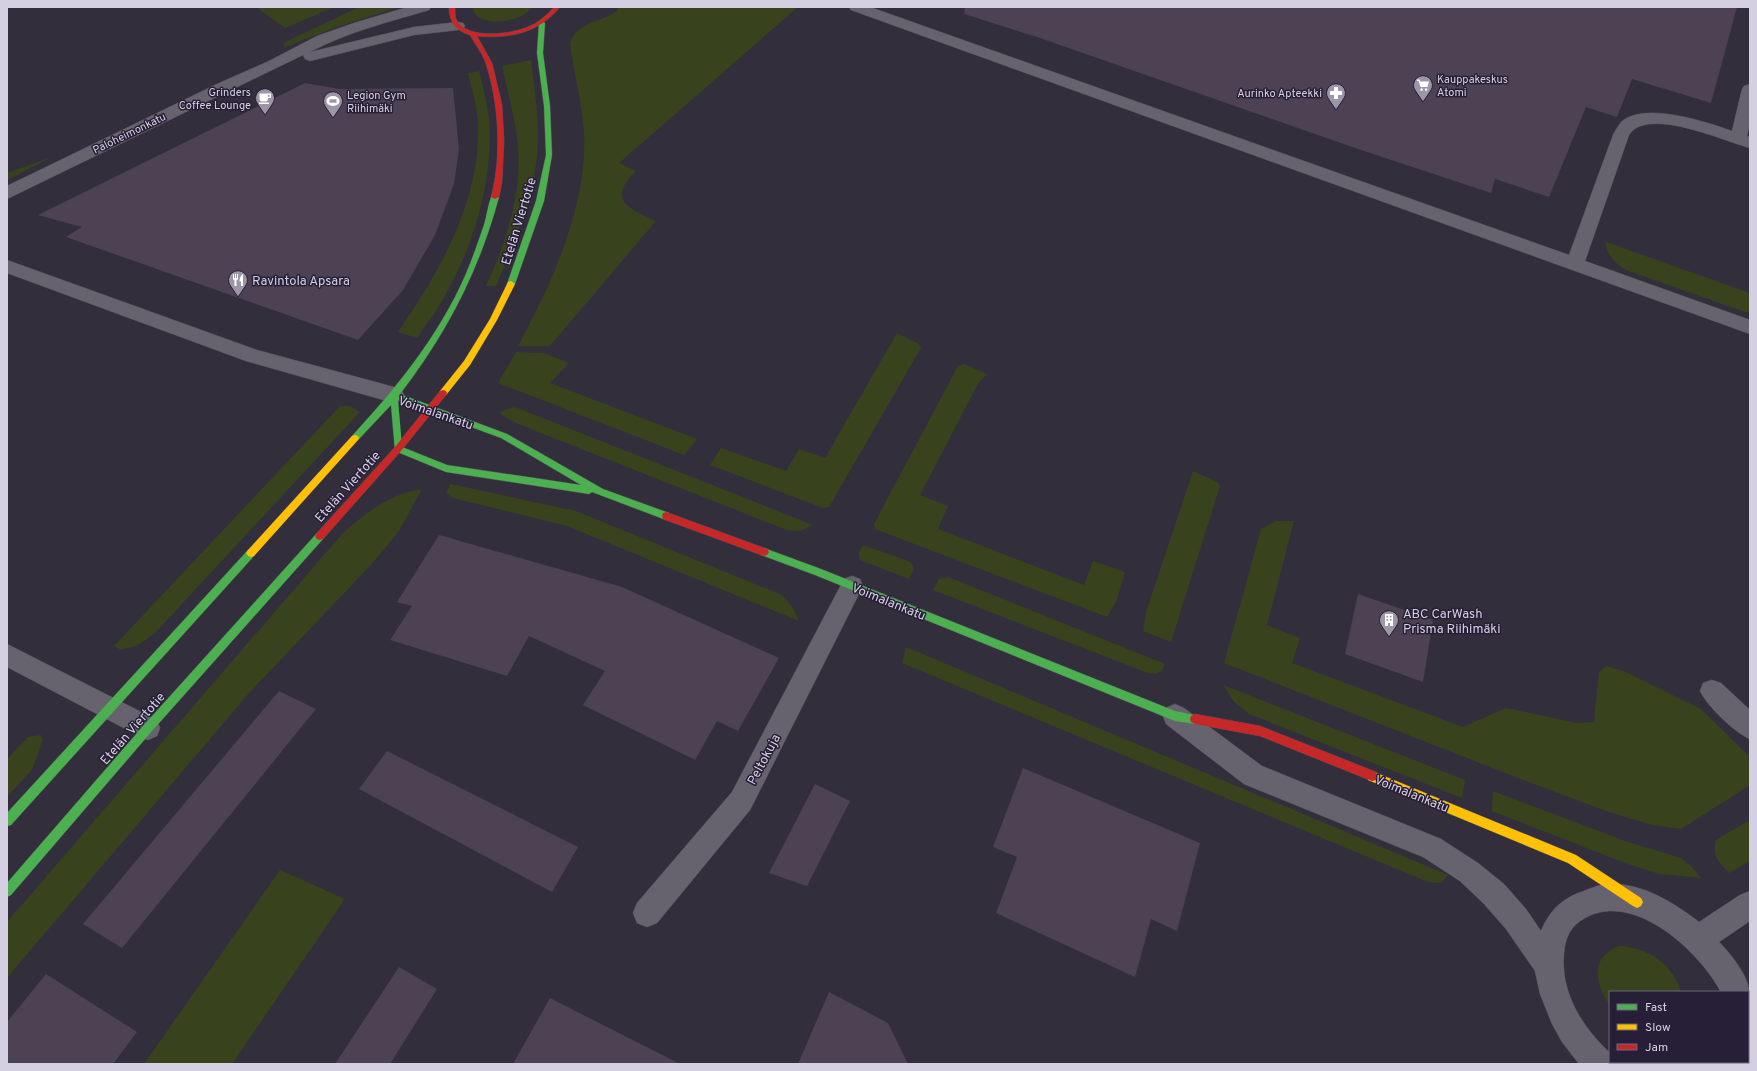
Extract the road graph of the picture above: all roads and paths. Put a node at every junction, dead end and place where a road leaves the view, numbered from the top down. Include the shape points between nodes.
1 (424, 7) edge
2 (452, 7) edge
3 (557, 7) edge
4 (856, 7) edge
5 (542, 23) junction
6 (458, 26) junction
7 (472, 33) junction
8 (274, 64) junction
9 (1750, 89) edge
10 (1744, 141) edge
11 (7, 193) edge
12 (1574, 265) junction
13 (7, 266) edge
14 (1750, 327) edge
15 (394, 395) junction
16 (431, 408) junction
17 (398, 449) junction
18 (600, 492) junction
19 (852, 586) junction
20 (7, 655) edge
21 (1712, 691) dead end
22 (108, 709) junction
23 (1175, 716) junction
24 (1750, 727) edge
25 (148, 728) junction
26 (7, 821) edge
27 (7, 891) edge
28 (1637, 902) junction
29 (1750, 905) edge
30 (647, 913) dead end
31 (1699, 939) junction
32 (1549, 966) junction
33 (1736, 991) edge
34 (1598, 1063) edge

1 - 8 street, Paloheimonkatu via 322,39
2 - 6 street via 451,16
3 - 5 street
4 - 12 street
5 - 7 street via 524,32 503,36
5 - 16 street, Etelän Viertotie via 540,53 547,106 549,155 540,201 512,282 494,320 467,363
6 - 7 street
6 - 8 street, Paloheimonkatu via 414,31
7 - 15 street, Etelän Viertotie via 489,63 499,105 499,182 490,220 471,273 452,311
8 - 11 street, Paloheimonkatu
9 - 10 street
10 - 12 street via 1680,121 1659,118 1641,120 1628,125 1621,135
12 - 14 street
13 - 15 street via 252,356
15 - 16 street, Voimalankatu
15 - 17 street, Voimalankatu
15 - 22 street, Etelän Viertotie
16 - 17 street, Etelän Viertotie
16 - 18 street, Voimalankatu via 504,436
17 - 18 street, Voimalankatu via 446,468
17 - 25 street, Etelän Viertotie
18 - 19 street, Voimalankatu
19 - 23 street, Voimalankatu
19 - 30 street, Peltokuja via 741,801
20 - 22 street
21 - 24 street
22 - 25 street
22 - 26 street, Etelän Viertotie
23 - 28 street, Voimalankatu via 1260,731 1572,859
23 - 32 street, Voimalankatu via 1253,775 1432,848 1469,872 1494,894 1516,919
25 - 27 street, Etelän Viertotie
28 - 31 street via 1675,920
28 - 32 street via 1619,898 1602,899 1586,902 1573,909 1562,919 1554,932
29 - 31 street
31 - 33 street via 1723,966
32 - 34 street via 1551,985 1568,1025

